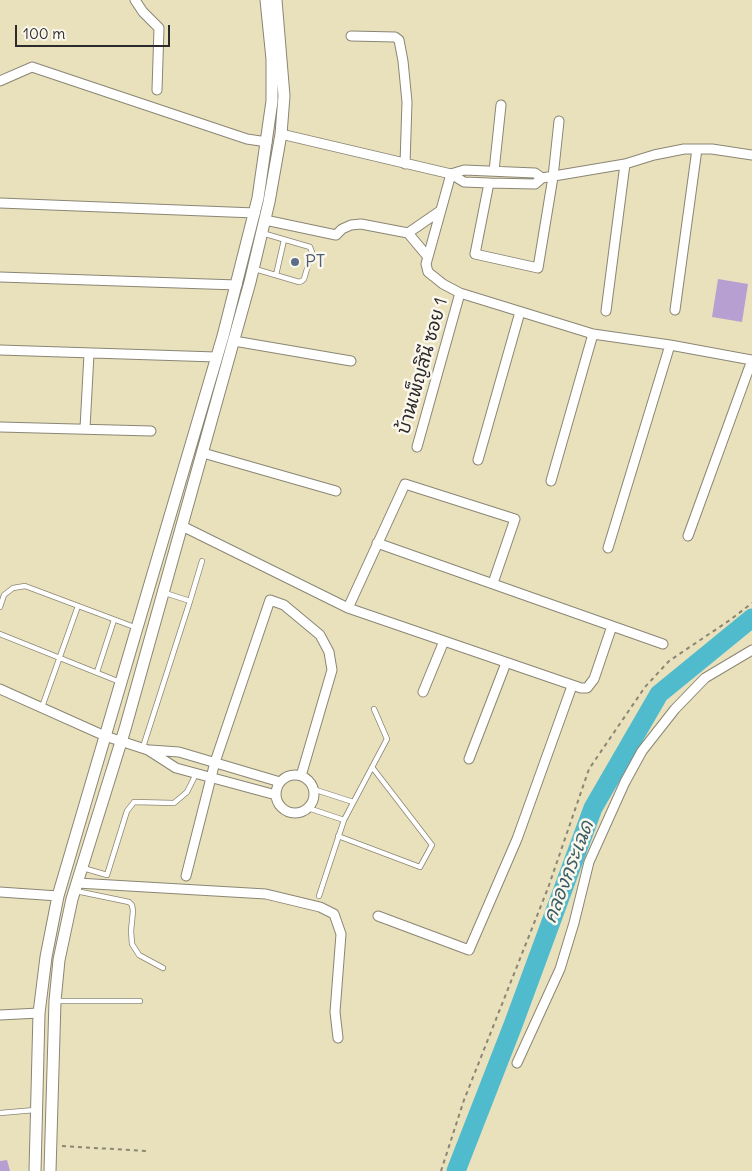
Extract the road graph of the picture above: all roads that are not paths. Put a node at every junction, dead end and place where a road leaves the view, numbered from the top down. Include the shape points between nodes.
1 (136, 0) edge
2 (266, 0) edge
3 (276, 0) edge
4 (351, 36) dead end
5 (0, 80) edge
6 (157, 90) dead end
7 (501, 105) dead end
8 (559, 121) dead end
9 (281, 134) junction
10 (267, 142) junction
11 (697, 149) junction
12 (752, 155) edge
13 (405, 164) junction
14 (624, 164) junction
15 (494, 171) junction
16 (451, 174) junction
17 (553, 177) junction
18 (542, 178) junction
19 (489, 183) junction
20 (0, 203) edge
21 (440, 211) junction
22 (260, 217) junction
23 (262, 233) junction
24 (408, 234) junction
25 (284, 240) junction
26 (428, 257) junction
27 (253, 268) junction
28 (276, 275) junction
29 (0, 277) edge
30 (237, 285) junction
31 (460, 293) junction
32 (675, 310) dead end
33 (606, 311) dead end
34 (520, 312) junction
35 (593, 334) junction
36 (234, 341) junction
37 (670, 345) junction
38 (0, 350) edge
39 (89, 354) junction
40 (216, 358) junction
41 (752, 360) edge
42 (351, 361) dead end
43 (0, 427) edge
44 (85, 428) junction
45 (151, 431) dead end
46 (417, 447) dead end
47 (203, 453) junction
48 (478, 460) dead end
49 (551, 481) dead end
50 (336, 491) dead end
51 (182, 526) junction
52 (688, 536) dead end
53 (377, 543) junction
54 (608, 548) dead end
55 (202, 561) dead end
56 (493, 583) junction
57 (163, 592) junction
58 (190, 601) junction
59 (78, 606) junction
60 (0, 607) edge
61 (348, 608) junction
62 (114, 620) junction
63 (612, 626) junction
64 (137, 628) junction
65 (0, 634) edge
66 (444, 641) junction
67 (663, 644) dead end
68 (752, 650) edge
69 (60, 658) junction
70 (506, 663) junction
71 (97, 672) junction
72 (121, 682) junction
73 (572, 686) junction
74 (0, 689) edge
75 (424, 692) dead end
76 (42, 708) junction
77 (374, 709) dead end
78 (105, 736) junction
79 (121, 741) junction
80 (145, 748) junction
81 (469, 759) dead end
82 (215, 762) junction
83 (372, 767) junction
84 (196, 774) junction
85 (301, 776) junction
86 (211, 778) junction
87 (280, 782) junction
88 (313, 789) junction
89 (276, 795) junction
90 (353, 802) junction
91 (308, 808) junction
92 (344, 820) junction
93 (338, 836) junction
94 (82, 868) junction
95 (186, 876) dead end
96 (76, 887) junction
97 (0, 892) edge
98 (58, 896) junction
99 (319, 896) dead end
100 (378, 916) dead end
101 (163, 968) dead end
102 (54, 1001) junction
103 (140, 1001) dead end
104 (39, 1013) junction
105 (0, 1015) edge
106 (338, 1038) dead end
107 (517, 1064) dead end
108 (36, 1111) junction
109 (51, 1112) junction
110 (0, 1114) edge
111 (35, 1171) edge
112 (50, 1171) edge

1 - 6 street via 159,28
2 - 10 street via 272,67
3 - 9 street via 284,96
4 - 13 street via 395,37 399,40 407,102
5 - 10 street via 32,67 247,139
7 - 15 street
8 - 17 street
9 - 13 street
9 - 22 street
10 - 22 street
11 - 12 street
11 - 14 street via 670,151
11 - 32 street
13 - 16 street
14 - 17 street
14 - 33 street
15 - 16 street via 464,170
15 - 18 street via 535,173
16 - 19 street via 464,182
16 - 21 street
17 - 18 street
17 - 19 street via 538,268 475,254
18 - 19 street via 535,184
20 - 22 street
21 - 24 street
21 - 26 street
22 - 23 street
22 - 24 street via 336,235 351,225 362,224
22 - 30 street
23 - 25 lane
23 - 27 street
24 - 26 street
25 - 28 lane
25 - 28 lane via 310,247 312,252 302,281
26 - 31 street via 428,272
27 - 28 lane
27 - 36 street
29 - 30 street
30 - 40 street
31 - 34 street
31 - 46 street, บ้านเพ็ญสินี ซอย 1
34 - 35 street
34 - 48 street
35 - 37 street
35 - 49 street
36 - 42 street
36 - 47 street
37 - 41 street
37 - 54 street
38 - 39 street
39 - 40 street
39 - 44 street
40 - 64 street
41 - 52 street
43 - 44 street
44 - 45 street
47 - 50 street
47 - 51 street
51 - 57 street
51 - 61 street
53 - 56 street
53 - 56 street via 405,484 514,519
53 - 61 street
55 - 58 lane
56 - 63 street
57 - 58 lane
57 - 79 street
58 - 80 lane
59 - 60 lane via 25,586 13,588 4,595
59 - 62 lane
59 - 69 lane
61 - 66 street
62 - 64 lane
62 - 71 lane
63 - 67 street
63 - 73 street via 591,684 587,688
64 - 72 street
65 - 69 lane
66 - 70 street
66 - 75 street
68 - 107 street via 705,678 642,751 589,862 560,969
69 - 71 lane
69 - 76 lane
70 - 73 street
70 - 81 street
71 - 72 lane
72 - 78 street
73 - 100 street via 517,839 469,950
74 - 76 street
76 - 78 street
77 - 83 lane via 387,740
78 - 79 street
78 - 98 street
79 - 80 street
79 - 94 street
80 - 82 street via 179,752
80 - 84 street via 176,768
82 - 85 street via 270,600 284,605 320,635 329,652 332,670
82 - 86 street
82 - 87 street
83 - 90 lane
83 - 93 lane via 432,844 420,867
84 - 86 street
84 - 94 lane via 188,792 174,803 134,802 127,811 106,875
85 - 87 street via 286,777
85 - 88 street
86 - 89 street
86 - 95 street
87 - 89 street
88 - 90 lane
88 - 91 street via 313,799
89 - 91 street via 278,803 290,813
90 - 92 lane
91 - 92 lane
92 - 93 lane
93 - 99 lane
94 - 96 street
96 - 101 lane via 129,902 133,911 132,944 140,955
96 - 102 street via 59,960
96 - 106 street via 266,894 320,907 334,914 341,934 335,1012
97 - 98 street
98 - 104 street
102 - 103 lane
102 - 109 street
104 - 105 street
104 - 108 street
108 - 109 street
108 - 110 lane
108 - 111 street
109 - 112 street

